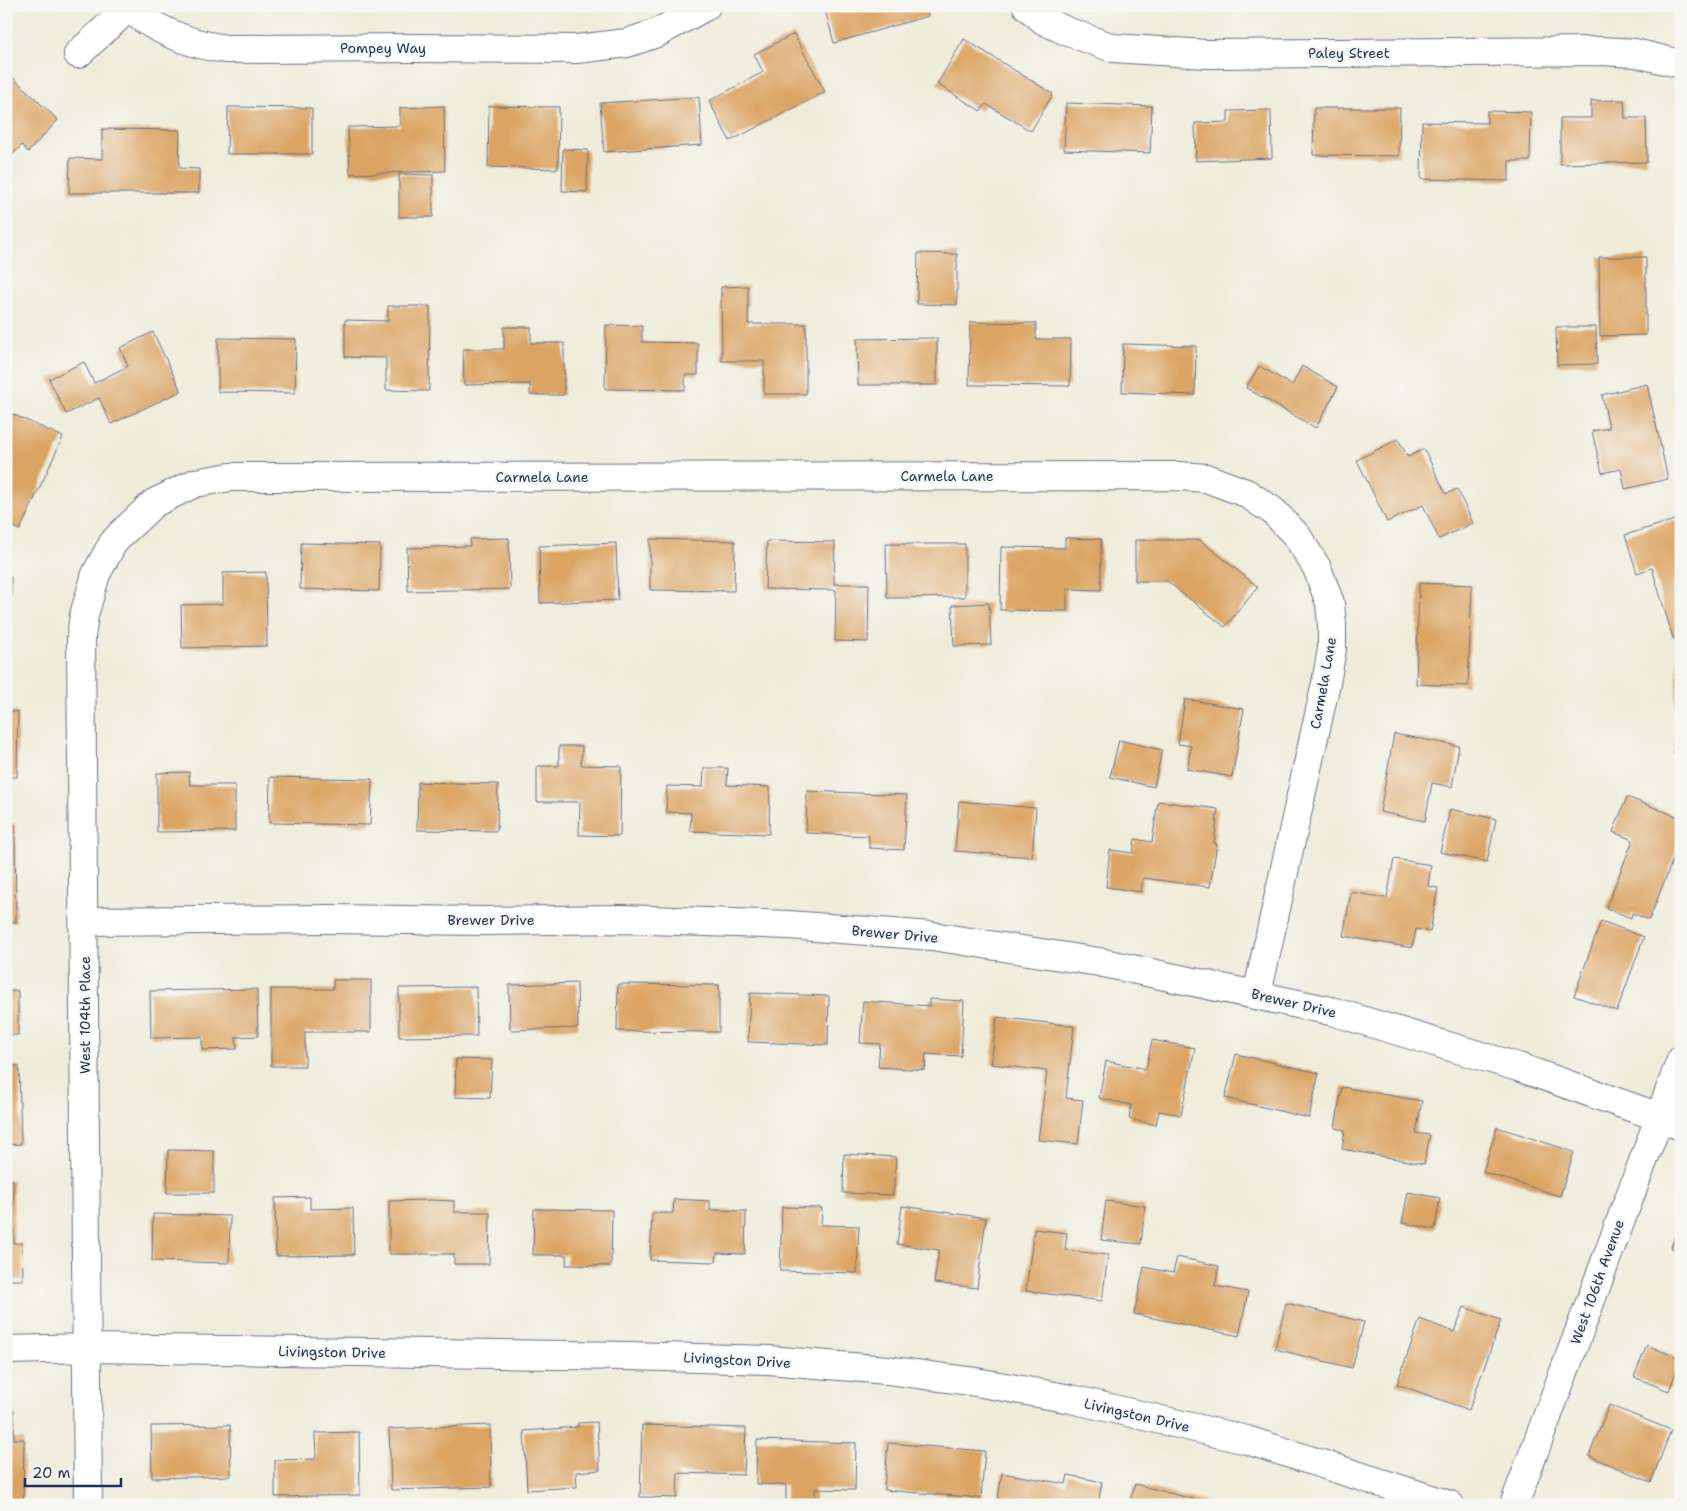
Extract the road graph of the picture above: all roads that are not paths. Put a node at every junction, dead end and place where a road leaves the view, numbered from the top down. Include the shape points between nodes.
1 (706, 6) edge
2 (1028, 6) edge
3 (127, 7) edge
4 (78, 54) dead end
5 (1681, 64) edge
6 (121, 534) joint
7 (85, 921) junction
8 (1257, 994) junction
9 (1681, 1060) edge
10 (1670, 1121) edge
11 (87, 1348) junction
12 (6, 1350) edge
13 (88, 1505) edge
14 (1450, 1505) edge
15 (1514, 1505) edge

1 - 3 street, Pompey Way via 657,33 627,43 577,49 226,49 202,46 176,37
2 - 5 street, Paley Street via 1043,20 1066,32 1113,48 1206,54 1602,51 1635,53
3 - 4 street, Pompey Way
6 - 7 street, West 104th Place via 112,543 96,574 81,637
6 - 8 street, Carmela Lane via 154,503 195,483 230,477 1179,476 1206,478 1246,493 1273,511 1298,536 1317,568 1330,603 1332,625 1326,683
7 - 8 street, Brewer Drive via 621,919 788,925 932,936 1099,962
7 - 11 street, West 104th Place
8 - 10 street, Brewer Drive via 1331,1010 1508,1064
9 - 10 street, West 106th Avenue
10 - 15 street, West 106th Avenue
11 - 12 street, Livingston Drive
11 - 13 street, West 104th Place
11 - 14 street, Livingston Drive via 629,1356 769,1360 888,1370 1071,1399 1248,1440

